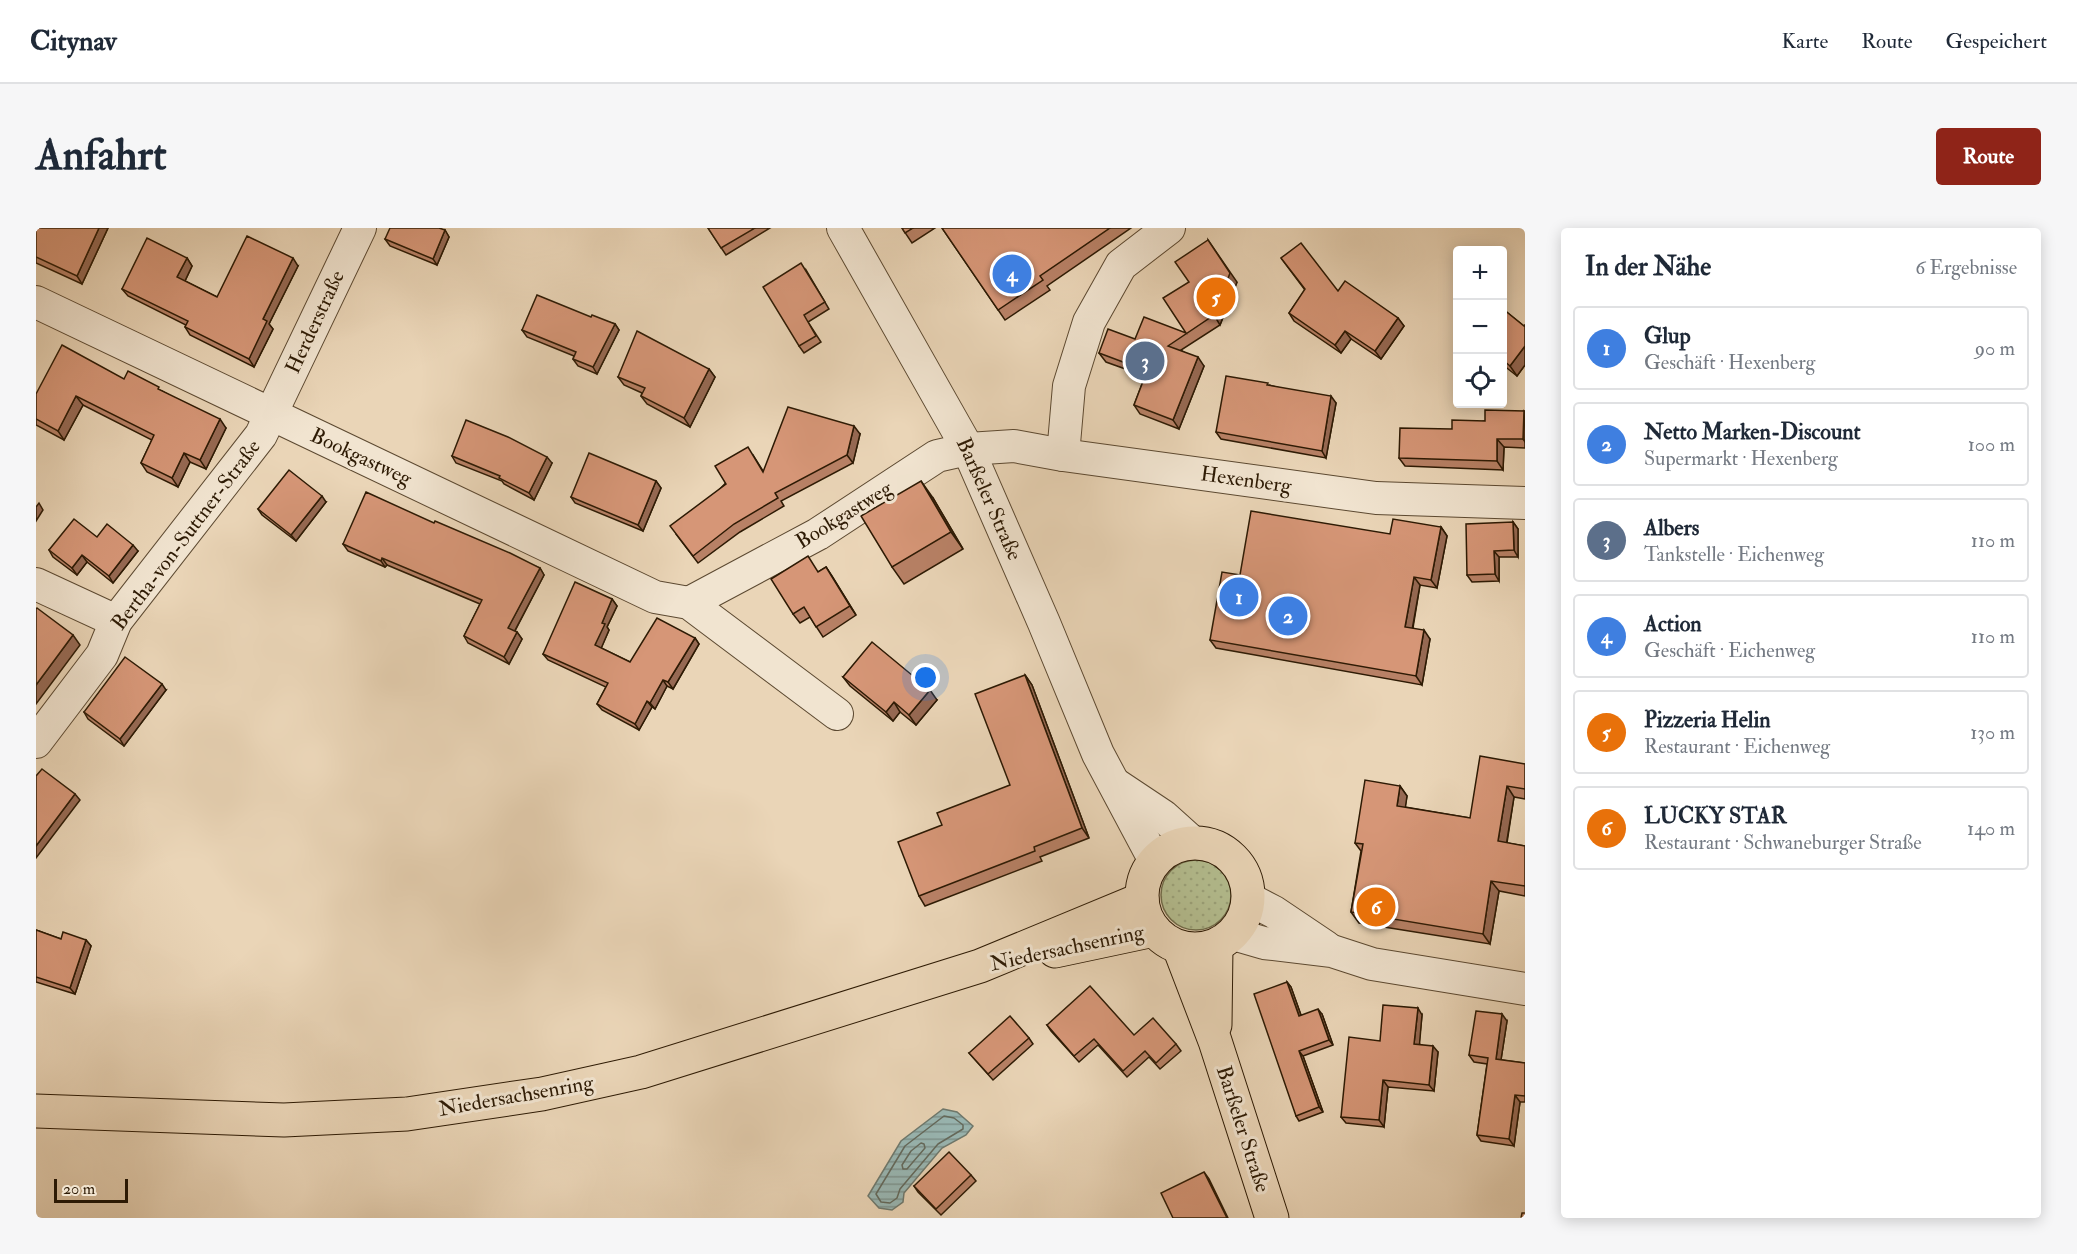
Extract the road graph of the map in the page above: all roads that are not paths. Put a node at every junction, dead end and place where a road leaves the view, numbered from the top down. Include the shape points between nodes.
1 (360, 228) edge
2 (843, 228) edge
3 (1169, 228) edge
4 (36, 302) edge
5 (271, 415) junction
6 (968, 449) junction
7 (1063, 455) junction
8 (1525, 503) edge
9 (36, 585) edge
10 (689, 603) junction
11 (116, 621) junction
12 (837, 714) dead end
13 (36, 742) edge
14 (1113, 782) junction
15 (1193, 843) junction
16 (1155, 861) junction
17 (1249, 899) junction
18 (1142, 900) junction
19 (1167, 939) junction
20 (1224, 940) junction
21 (1332, 951) junction
22 (980, 966) junction
23 (1525, 989) edge
24 (1215, 1041) junction
25 (36, 1111) edge
26 (1272, 1218) edge

1 - 5 street, Herderstraße
2 - 6 street, Barßeler Straße
3 - 7 street via 1121,265 1089,322 1069,386
4 - 5 street, Bookgastweg
5 - 10 street, Bookgastweg via 655,597
5 - 11 street, Bertha-von-Suttner-Straße via 261,435
6 - 7 street, Hexenberg via 1014,446
6 - 10 street, Bookgastweg via 937,456 818,534
6 - 14 street, Barßeler Straße
7 - 8 street, Hexenberg via 1376,498
9 - 11 street
10 - 12 street, Bookgastweg
11 - 13 street, Bertha-von-Suttner-Straße via 102,655
14 - 15 street, Barßeler Straße via 1163,816
14 - 16 street, Barßeler Straße
15 - 16 main road via 1179,845
15 - 17 main road via 1211,845 1239,865 1247,881
16 - 18 main road via 1147,873
17 - 20 main road via 1241,924
17 - 21 street
18 - 19 main road via 1145,916
18 - 22 main road, Niedersachsenring
19 - 20 main road via 1197,950
19 - 22 main road, Niedersachsenring
19 - 24 main road, Barßeler Straße
20 - 21 street
20 - 24 main road, Barßeler Straße
21 - 23 street via 1372,964
22 - 25 main road, Niedersachsenring via 641,1072 542,1094 407,1114 284,1120
24 - 26 main road, Barßeler Straße

